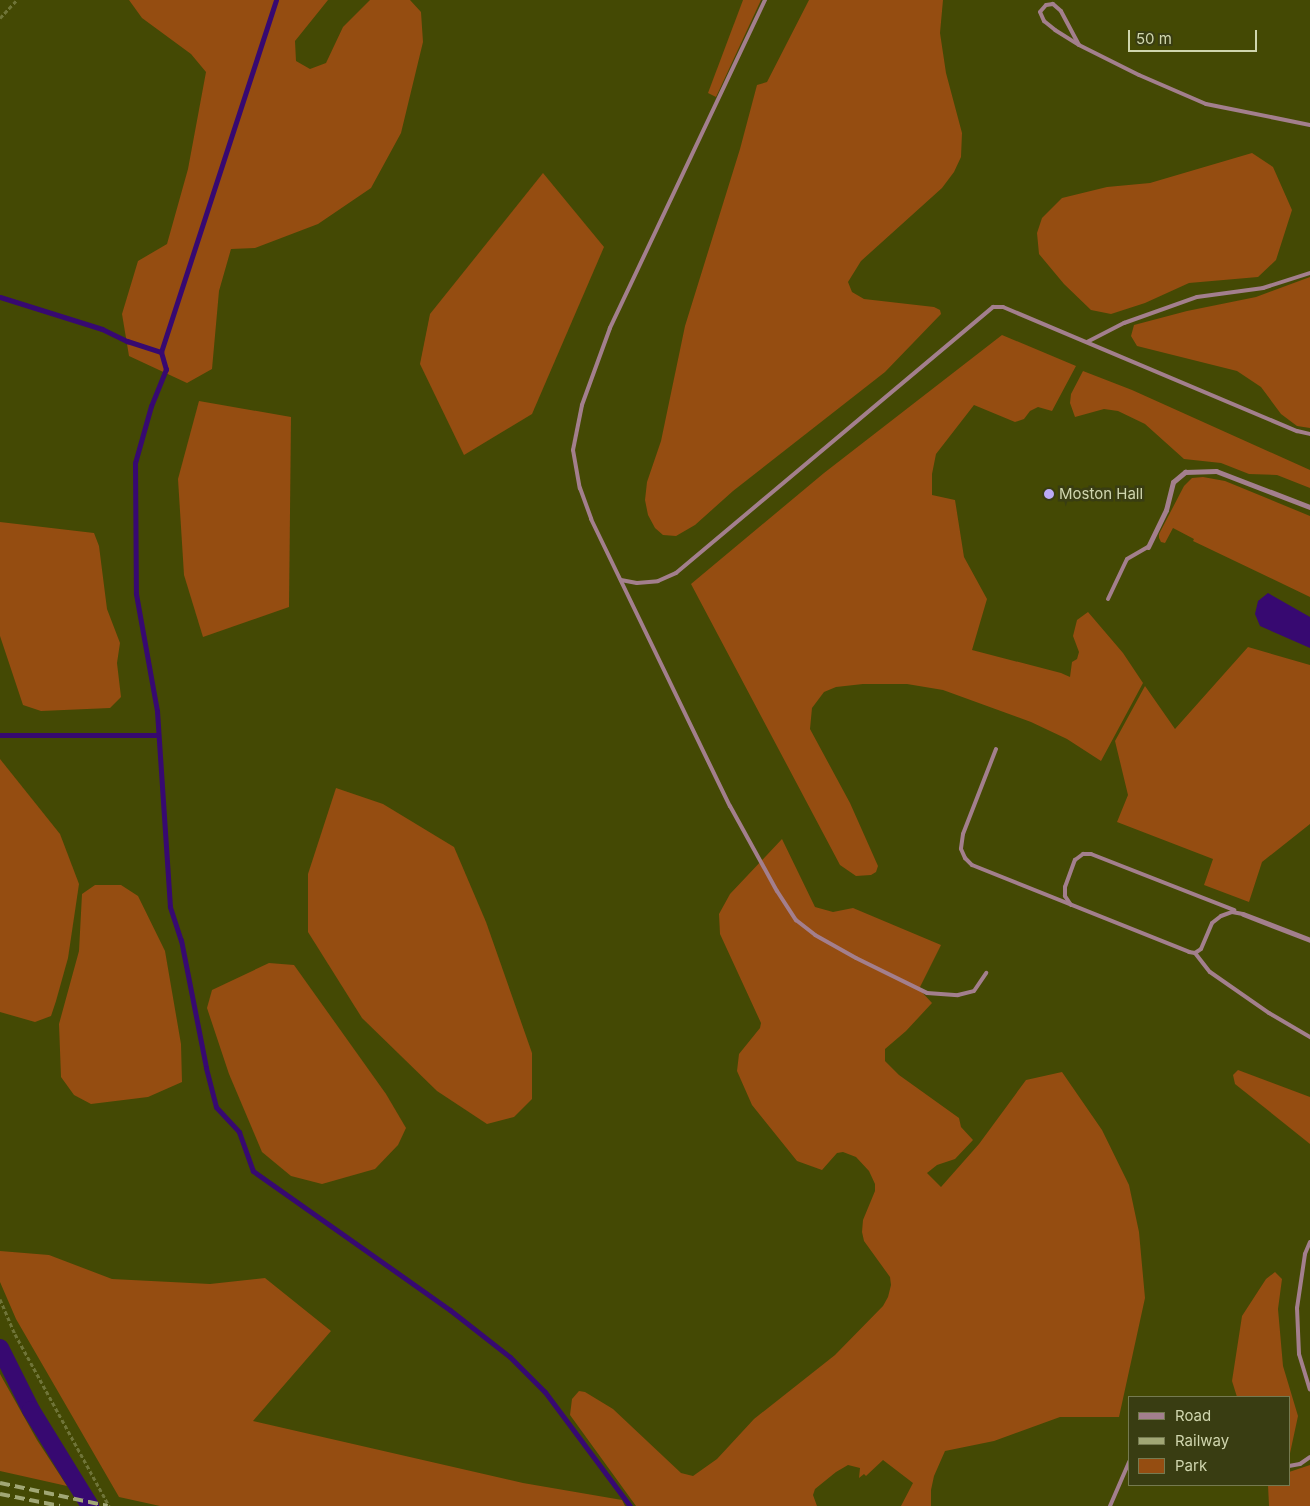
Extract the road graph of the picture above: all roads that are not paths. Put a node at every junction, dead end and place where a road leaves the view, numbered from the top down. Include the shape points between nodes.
1 (765, 0) edge
2 (1080, 45) junction
3 (1310, 125) edge
4 (1310, 273) edge
5 (1087, 342) junction
6 (1310, 434) edge
7 (1310, 507) edge
8 (1148, 547) joint
9 (621, 580) junction
10 (1108, 599) dead end
11 (996, 749) dead end
12 (1072, 905) junction
13 (1244, 914) junction
14 (1310, 940) edge
15 (1195, 953) junction
16 (986, 973) dead end
17 (1310, 1037) edge
18 (1310, 1242) edge
19 (1310, 1388) edge
20 (1310, 1457) edge
21 (1128, 1464) edge
22 (1290, 1466) edge
23 (1110, 1506) edge

1 - 9 lane via 610,328 582,405 573,450 580,488 591,519
2 - 2 lane via 1044,21 1040,12 1046,5 1053,4 1061,11
2 - 3 lane via 1206,104
4 - 5 lane via 1264,288 1198,297 1124,323
5 - 6 lane
5 - 9 lane via 1003,307 993,307 676,573 658,581 637,583
7 - 8 street via 1216,471 1185,472 1173,482 1166,510
8 - 10 lane via 1127,559
9 - 16 lane via 730,806 796,920 815,935 856,958 927,993 958,995 974,991
11 - 12 lane via 963,834 961,848 964,858 972,865
12 - 13 lane via 1065,896 1065,886 1075,860 1083,854 1091,854
12 - 15 lane
13 - 14 street
13 - 15 lane via 1232,912 1212,923 1201,948
15 - 17 lane via 1210,972
18 - 19 lane via 1297,1308 1299,1354
20 - 22 lane
21 - 23 lane

